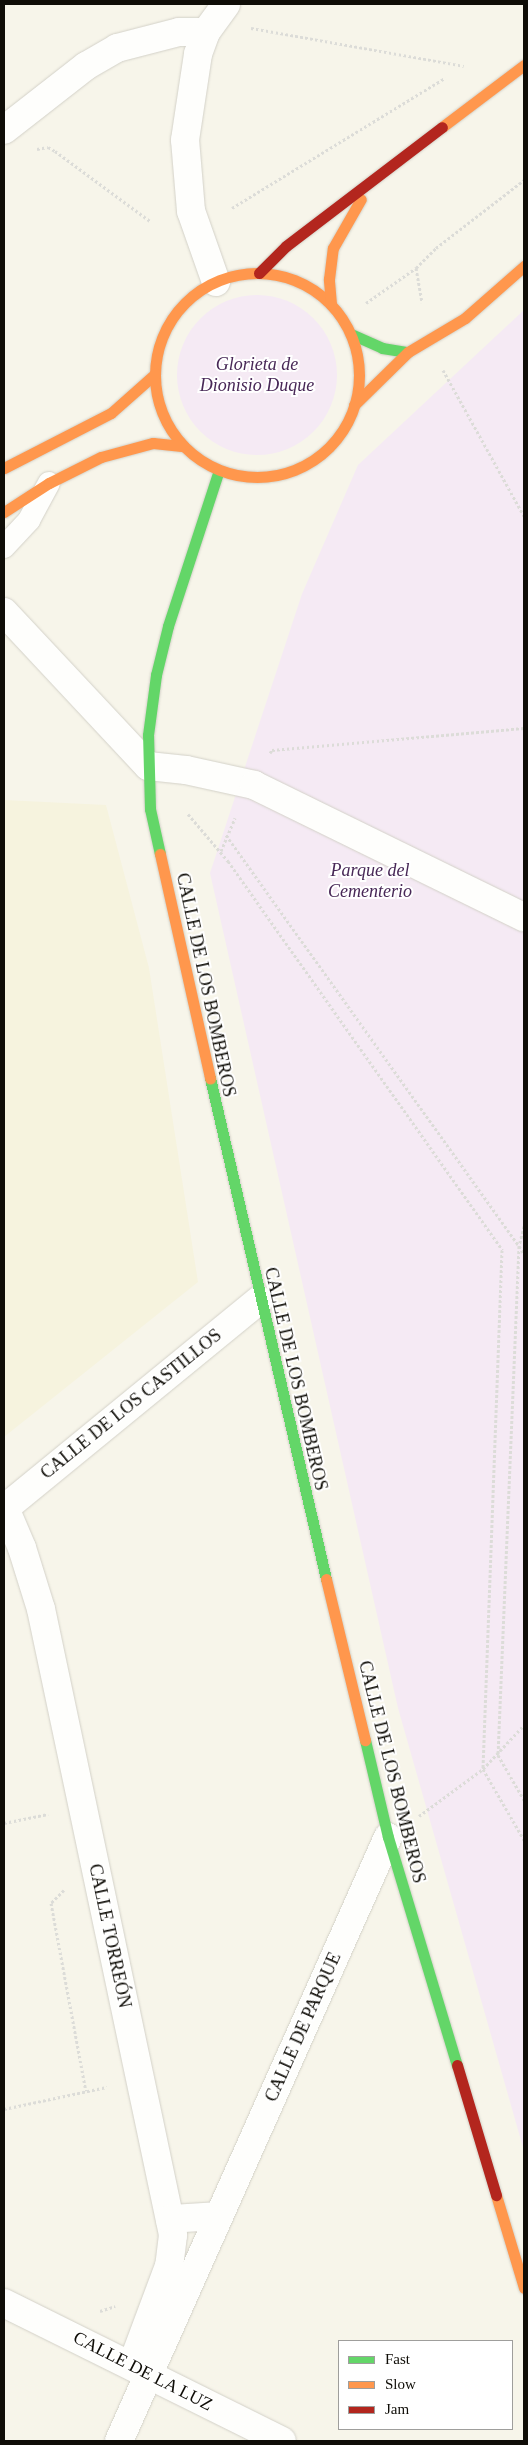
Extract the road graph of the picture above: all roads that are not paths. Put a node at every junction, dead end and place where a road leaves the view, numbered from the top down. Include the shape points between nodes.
1 (226, 4) edge
2 (206, 32) junction
3 (524, 65) edge
4 (4, 130) edge
5 (372, 183) junction
6 (524, 266) edge
7 (259, 273) junction
8 (216, 282) junction
9 (331, 304) junction
10 (350, 334) junction
11 (408, 352) junction
12 (155, 374) junction
13 (354, 405) junction
14 (184, 446) junction
15 (4, 468) edge
16 (219, 470) junction
17 (49, 483) junction
18 (4, 512) edge
19 (4, 547) edge
20 (4, 612) edge
21 (148, 766) junction
22 (524, 918) edge
23 (259, 1300) junction
24 (4, 1508) edge
25 (388, 1837) junction
26 (218, 2216) junction
27 (170, 2219) junction
28 (524, 2288) edge
29 (4, 2303) edge
30 (142, 2370) junction
31 (119, 2441) edge
32 (282, 2441) edge

1 - 2 street
2 - 4 street via 179,32 117,48 86,66
2 - 8 street via 192,78 185,163 190,210
3 - 5 street
5 - 7 street via 286,246
5 - 9 street via 346,220 333,248 329,279
6 - 11 street via 465,318
7 - 8 street
7 - 9 street via 288,277 308,286
8 - 12 street via 187,300 170,322 157,355
9 - 10 street
10 - 11 street via 382,348
10 - 13 street via 359,369
11 - 13 street
12 - 14 street via 164,416
12 - 15 street via 111,413
13 - 16 street via 335,441 301,467 260,477
14 - 16 street
14 - 17 street via 154,443 133,446 101,457
16 - 21 street, CALLE DE LOS BOMBEROS via 162,651 148,735
17 - 18 street
17 - 19 lane via 29,520
20 - 21 street
21 - 22 street via 186,770 254,785
21 - 23 street, CALLE DE LOS BOMBEROS via 150,809
23 - 24 street, CALLE DE LOS CASTILLOS
23 - 25 street, CALLE DE LOS BOMBEROS
24 - 27 street, CALLE TORREÓN via 22,1548 41,1609
25 - 26 street, CALLE DE PARQUE
25 - 28 street, CALLE DE LOS BOMBEROS
26 - 27 street
26 - 30 street, CALLE DE PARQUE
27 - 30 street, CALLE TORREÓN via 173,2235 170,2266
29 - 30 street, CALLE DE LA LUZ
30 - 31 street, CALLE DE PARQUE
30 - 32 street, CALLE DE LA LUZ

